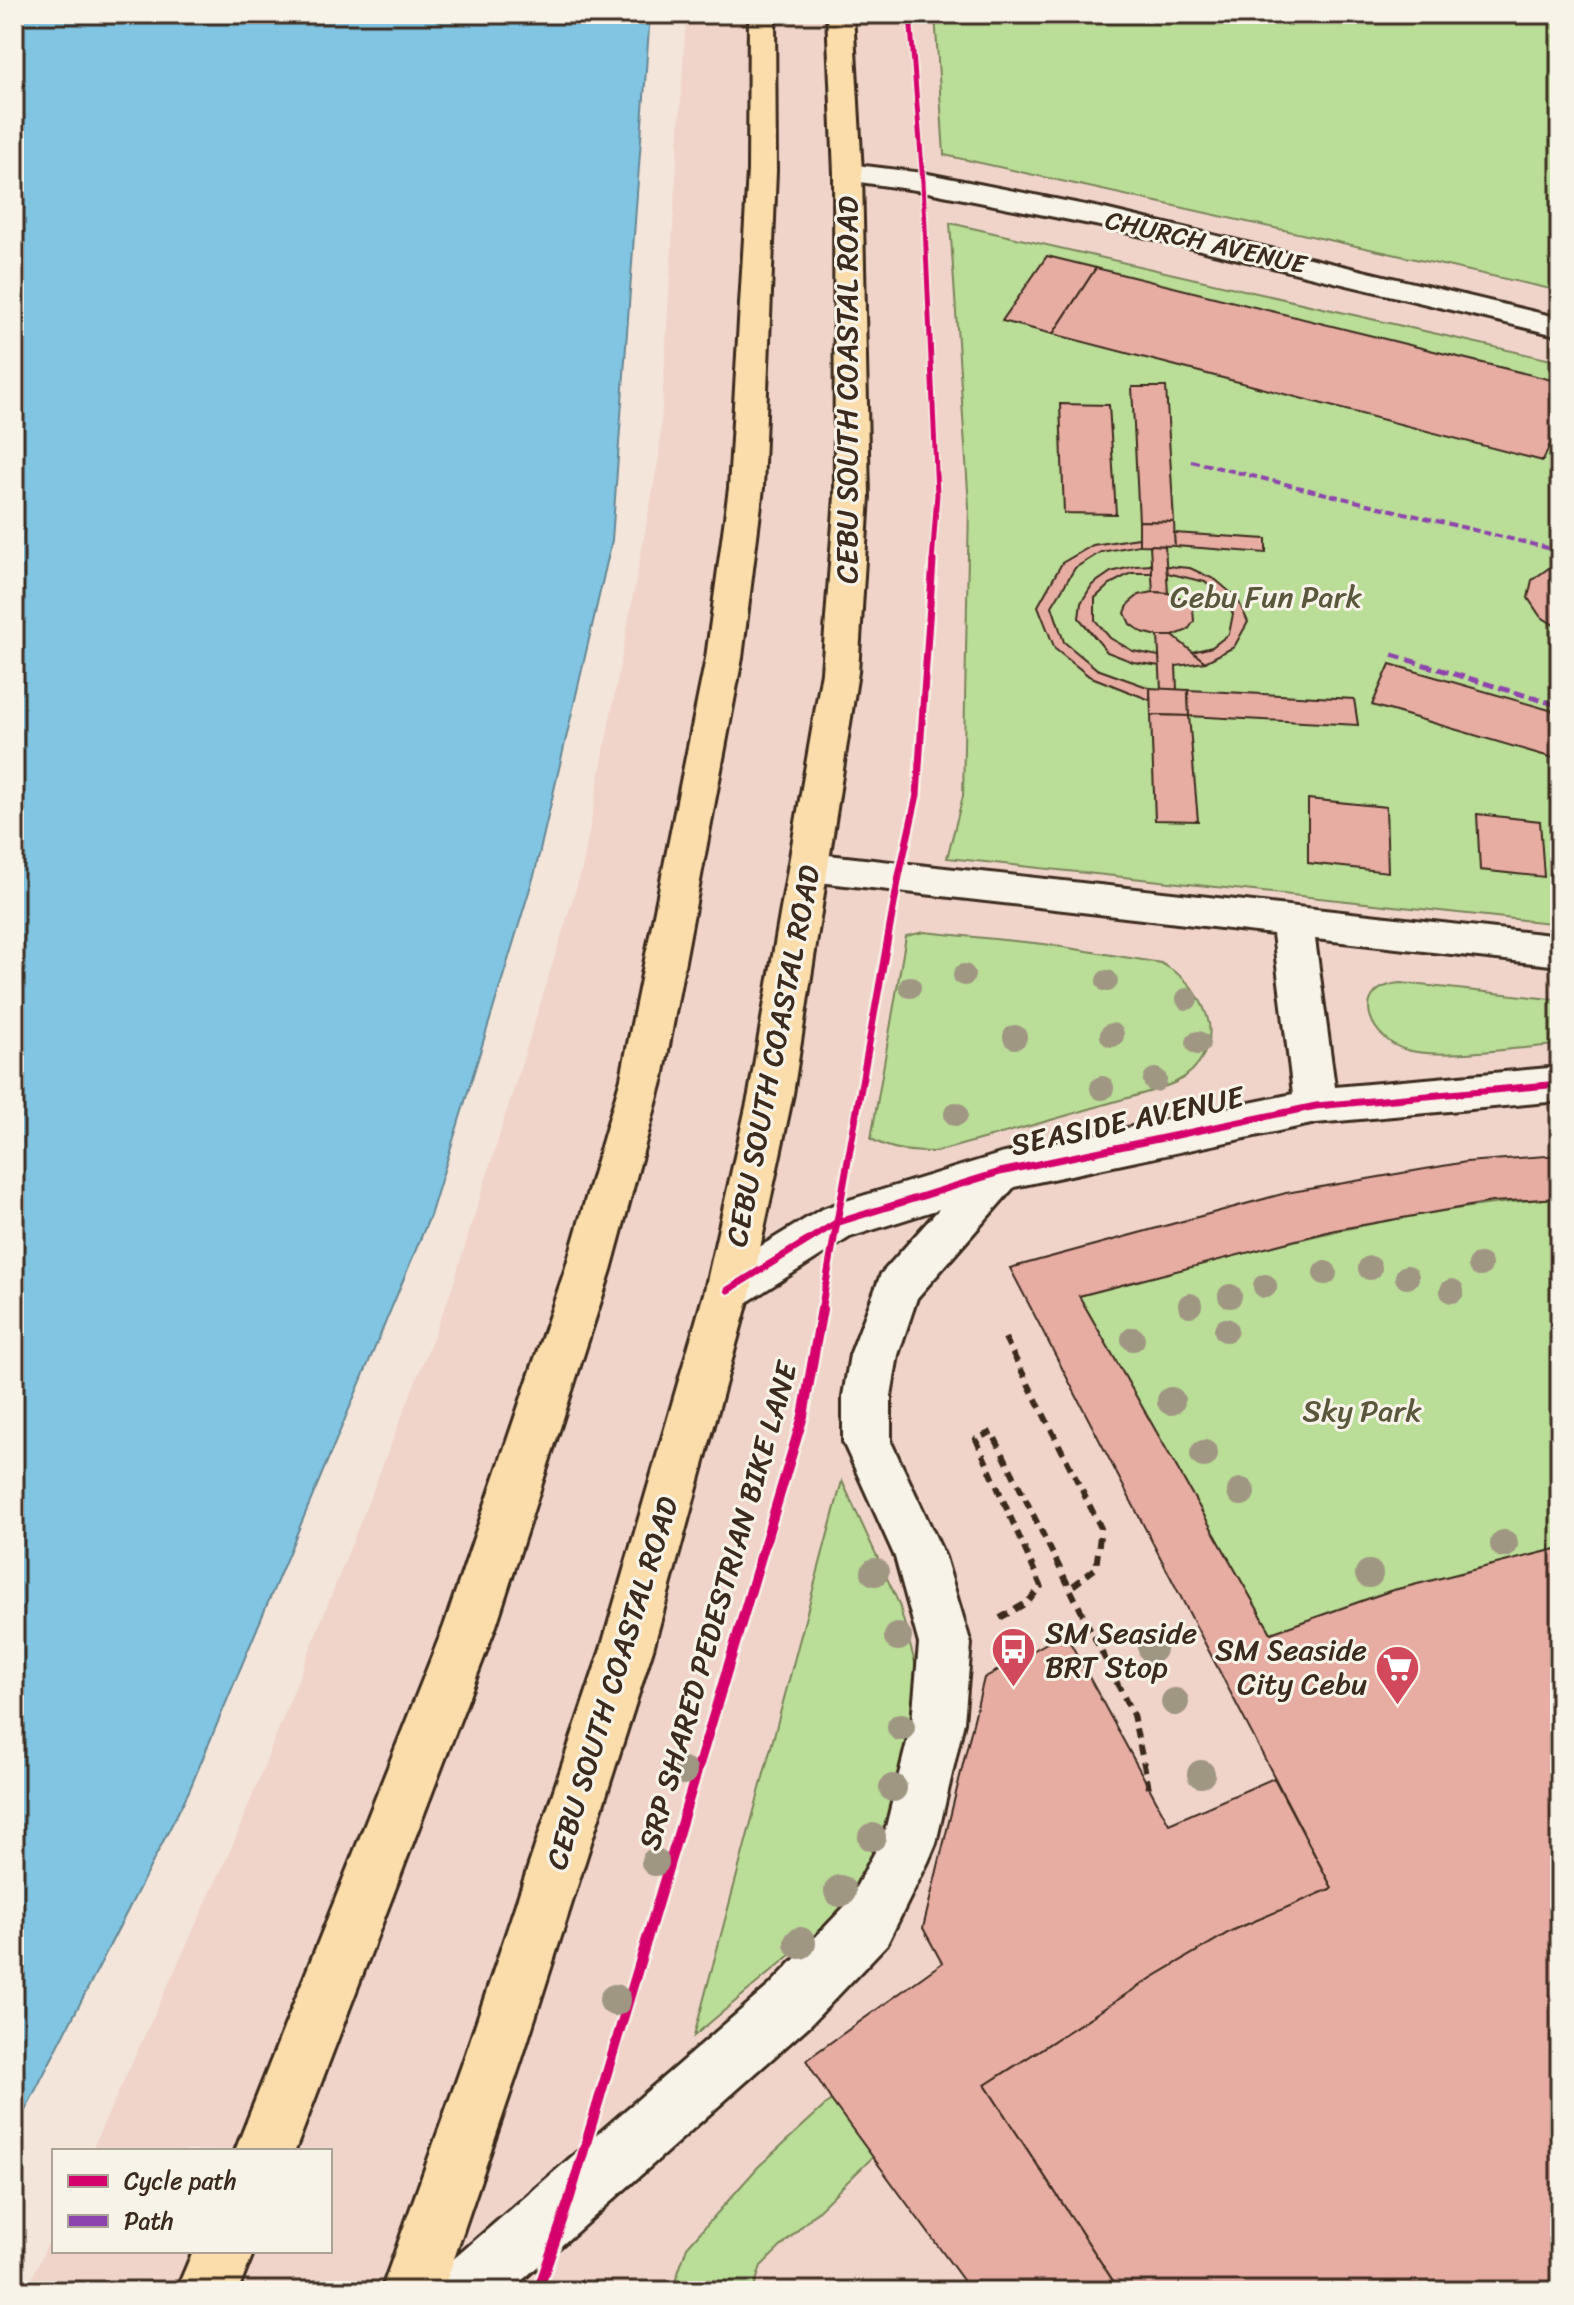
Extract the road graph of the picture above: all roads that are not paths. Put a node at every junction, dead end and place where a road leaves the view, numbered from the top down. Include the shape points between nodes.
1 (762, 14) edge
2 (840, 14) edge
3 (848, 173) junction
4 (1560, 327) edge
5 (810, 867) junction
6 (1292, 920) junction
7 (1560, 951) edge
8 (1560, 1084) edge
9 (1316, 1106) junction
10 (1000, 1172) junction
11 (728, 1290) junction
12 (266, 2149) edge
13 (223, 2253) edge
14 (207, 2291) edge
15 (412, 2291) edge
16 (464, 2291) edge

1 - 12 highway via 762,171 746,488 724,658 642,1078 588,1270 470,1626
2 - 3 highway, CEBU SOUTH COASTAL ROAD
3 - 4 street, CHURCH AVENUE via 923,182 1100,217
3 - 5 highway, CEBU SOUTH COASTAL ROAD via 852,496 840,672
5 - 6 street
5 - 11 highway, CEBU SOUTH COASTAL ROAD via 771,1094
6 - 7 street
6 - 9 street
8 - 9 street, SEASIDE AVENUE
9 - 10 street, SEASIDE AVENUE
10 - 11 street, SEASIDE AVENUE via 836,1223
10 - 16 street via 897,1288 874,1355 867,1396 867,1442 920,1557 945,1644 938,1722 909,1843 867,1924 790,2005
11 - 15 highway, CEBU SOUTH COASTAL ROAD via 627,1649
13 - 14 highway

